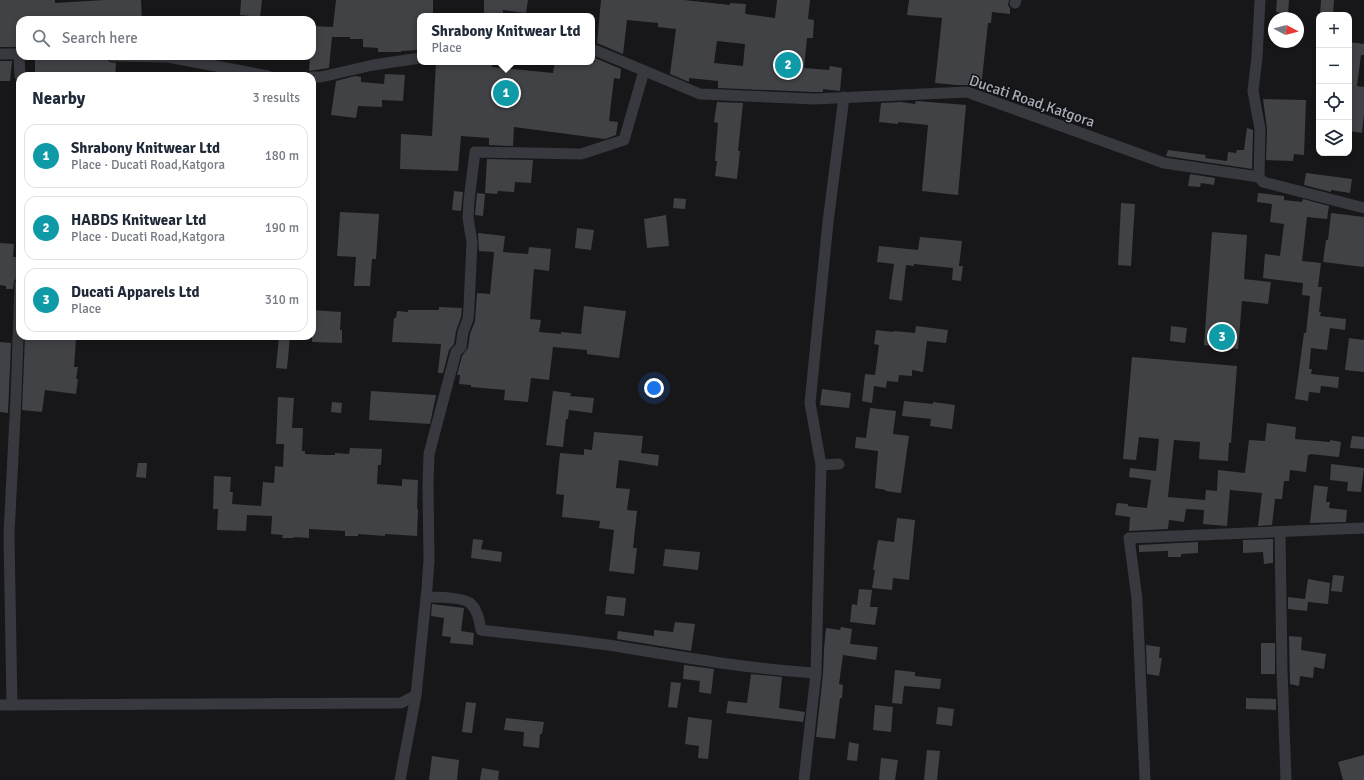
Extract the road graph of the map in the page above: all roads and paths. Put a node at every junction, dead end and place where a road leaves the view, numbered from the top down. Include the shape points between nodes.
1 (1260, 0) edge
2 (595, 50) edge
3 (0, 54) edge
4 (16, 54) edge
5 (417, 58) edge
6 (20, 60) edge
7 (184, 60) edge
8 (644, 71) junction
9 (20, 72) edge
10 (247, 72) edge
11 (316, 77) edge
12 (844, 97) junction
13 (1260, 177) junction
14 (1364, 208) edge
15 (18, 340) edge
16 (839, 464) dead end
17 (821, 465) junction
18 (1364, 528) edge
19 (1280, 532) junction
20 (426, 596) junction
21 (816, 673) junction
22 (416, 695) junction
23 (0, 705) edge
24 (12, 705) junction
25 (400, 780) edge
26 (804, 780) edge
27 (1145, 780) edge
28 (1286, 780) edge

1 - 13 street via 1253,91 1260,129
2 - 8 street, Ducati Road,Katgora
3 - 4 street
5 - 11 street
6 - 9 street
7 - 10 street
8 - 12 street, Ducati Road,Katgora via 700,94 814,99
8 - 20 street via 624,140 581,154 475,152 468,218 472,242 468,320 461,347 456,352 429,454 429,561
12 - 13 street, Ducati Road,Katgora via 966,92 1164,163
12 - 17 street via 828,222 810,403
13 - 14 street, Ducati Road,Katgora via 1263,182
15 - 24 street via 9,534
16 - 17 street
17 - 21 street
18 - 19 street
19 - 27 street via 1129,538 1137,599
19 - 28 street
20 - 21 street via 470,602 478,613 481,630 607,645 785,672
20 - 22 street
21 - 26 street
22 - 24 street via 401,703
22 - 25 street
23 - 24 street

